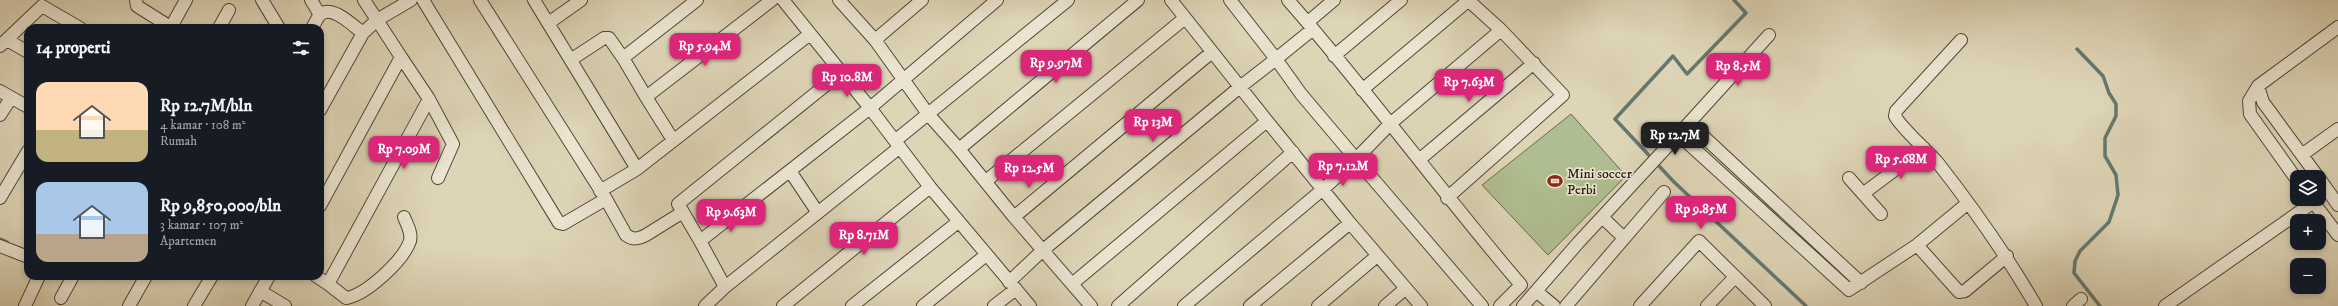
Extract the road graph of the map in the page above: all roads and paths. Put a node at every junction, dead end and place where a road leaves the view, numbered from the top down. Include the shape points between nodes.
1 (136, 0) edge
2 (186, 0) edge
3 (262, 0) edge
4 (311, 0) edge
5 (364, 0) edge
6 (411, 0) edge
7 (423, 0) edge
8 (480, 0) edge
9 (534, 0) edge
10 (581, 0) edge
11 (697, 0) edge
12 (772, 0) edge
13 (783, 0) edge
14 (922, 0) edge
15 (997, 0) edge
16 (1068, 0) edge
17 (1138, 0) edge
18 (1171, 0) edge
19 (1230, 0) edge
20 (1288, 0) edge
21 (1334, 0) edge
22 (1401, 0) edge
23 (1468, 0) edge
24 (846, 2) edge
25 (42, 3) edge
26 (229, 10) dead end
27 (320, 15) junction
28 (1185, 18) junction
29 (377, 20) junction
30 (550, 22) junction
31 (74, 24) edge
32 (164, 24) edge
33 (168, 24) edge
34 (221, 24) edge
35 (277, 24) edge
36 (314, 24) edge
37 (1310, 25) junction
38 (2338, 27) edge
39 (1501, 30) junction
40 (363, 33) junction
41 (810, 34) junction
42 (1769, 35) dead end
43 (875, 40) junction
44 (1961, 40) dead end
45 (3, 43) edge
46 (24, 51) edge
47 (1212, 52) junction
48 (1334, 56) junction
49 (401, 58) junction
50 (623, 58) junction
51 (572, 59) junction
52 (1276, 59) junction
53 (1534, 63) junction
54 (842, 72) junction
55 (902, 80) junction
56 (2258, 86) junction
57 (1240, 87) junction
58 (1362, 90) junction
59 (0, 91) edge
60 (646, 97) junction
61 (11, 98) junction
62 (429, 99) junction
63 (324, 103) edge
64 (24, 105) edge
65 (870, 108) junction
66 (928, 114) junction
67 (0, 115) edge
68 (1266, 121) junction
69 (1690, 123) junction
70 (1390, 124) junction
71 (2338, 129) edge
72 (1679, 135) junction
73 (673, 140) junction
74 (898, 144) junction
75 (1924, 148) junction
76 (959, 149) junction
77 (1293, 152) junction
78 (2302, 154) junction
79 (24, 159) edge
80 (1356, 159) junction
81 (1419, 160) junction
82 (637, 169) junction
83 (2290, 170) edge
84 (2314, 170) edge
85 (790, 171) junction
86 (438, 178) dead end
87 (1849, 178) dead end
88 (986, 181) junction
89 (930, 187) junction
90 (1322, 190) junction
91 (1664, 192) dead end
92 (1864, 193) junction
93 (603, 195) junction
94 (0, 198) edge
95 (1447, 198) junction
96 (324, 199) edge
97 (2326, 201) edge
98 (1968, 203) junction
99 (2338, 205) edge
100 (2307, 206) edge
101 (2322, 206) edge
102 (680, 208) junction
103 (818, 213) junction
104 (1881, 214) dead end
105 (404, 217) dead end
106 (1014, 217) junction
107 (1602, 217) junction
108 (958, 222) junction
109 (1350, 223) junction
110 (2338, 235) edge
111 (1624, 238) junction
112 (700, 241) junction
113 (1917, 245) junction
114 (0, 246) edge
115 (1042, 251) junction
116 (24, 255) edge
117 (986, 255) junction
118 (1377, 256) junction
119 (2007, 256) junction
120 (1735, 277) junction
121 (37, 280) edge
122 (71, 280) edge
123 (144, 280) edge
124 (210, 280) edge
125 (266, 280) edge
126 (322, 280) edge
127 (1861, 283) junction
128 (328, 284) junction
129 (1072, 284) junction
130 (1013, 285) junction
131 (725, 287) junction
132 (1405, 289) junction
133 (260, 291) junction
134 (1536, 291) junction
135 (61, 298) dead end
136 (25, 306) edge
137 (129, 306) edge
138 (194, 306) edge
139 (252, 306) edge
140 (285, 306) edge
141 (705, 306) edge
142 (783, 306) edge
143 (852, 306) edge
144 (923, 306) edge
145 (994, 306) edge
146 (1030, 306) edge
147 (1091, 306) edge
148 (1118, 306) edge
149 (1184, 306) edge
150 (1250, 306) edge
151 (1318, 306) edge
152 (1385, 306) edge
153 (1421, 306) edge
154 (1482, 306) edge
155 (1500, 306) edge
156 (1523, 306) edge
157 (1554, 306) edge
158 (1566, 306) edge
159 (1640, 306) edge
160 (1707, 306) edge
161 (1765, 306) edge
162 (2036, 306) edge
163 (2165, 306) edge

1 - 32 street via 137,6
2 - 33 street
3 - 35 street
4 - 27 street
5 - 29 street
6 - 29 street
7 - 93 street via 559,223 563,224
8 - 93 street
9 - 30 street
10 - 30 street
11 - 50 street
12 - 60 street
13 - 41 street
14 - 43 street
15 - 55 street
16 - 66 street
17 - 76 street
18 - 28 street
19 - 52 street
20 - 37 street
21 - 37 street
22 - 48 street
23 - 39 street
23 - 58 street
24 - 43 street
25 - 31 street
25 - 45 street
26 - 34 street
27 - 36 street
27 - 40 street via 327,11 334,12
28 - 47 street
28 - 88 street
29 - 40 street
29 - 49 street
30 - 51 street
37 - 48 street
37 - 52 street
38 - 56 street
39 - 53 street
39 - 70 street
40 - 63 street
41 - 54 street
41 - 73 street
42 - 69 street
43 - 55 street
44 - 75 street via 1896,111 1896,119
45 - 46 street
47 - 57 street
47 - 106 street
48 - 58 street
49 - 62 street
49 - 96 street
50 - 51 street via 606,38
50 - 60 street
51 - 82 street
52 - 57 street
52 - 80 street via 1301,94
53 - 81 street
53 - 95 street via 1563,95
54 - 65 street
54 - 102 street
55 - 65 street
55 - 66 street
56 - 78 street via 2263,102
56 - 83 street via 2249,100 2250,114
57 - 68 street
57 - 115 street
58 - 70 street
59 - 61 street
60 - 73 street
61 - 64 street
61 - 67 street
62 - 86 street via 454,144
62 - 128 street
65 - 74 street
65 - 85 street
66 - 74 street
66 - 76 street
68 - 77 street
68 - 129 street
69 - 72 street
69 - 127 street
70 - 80 street
70 - 81 street
71 - 78 street
72 - 107 street
72 - 127 street via 1848,290
73 - 82 street
74 - 89 street
74 - 103 street
75 - 92 street
75 - 98 street
76 - 88 street
77 - 90 street
77 - 148 street
78 - 84 street
79 - 94 street
80 - 90 street
80 - 154 street
81 - 95 street
82 - 93 street
85 - 103 street
85 - 112 street
87 - 92 street
88 - 106 street
89 - 108 street
89 - 142 street
90 - 109 street
90 - 149 street
91 - 111 street
92 - 104 street
93 - 102 street via 630,238 646,236
95 - 155 street via 1521,285
97 - 99 street
98 - 113 street
98 - 119 street
100 - 163 street
101 - 110 street
102 - 112 street
103 - 131 street
105 - 128 street via 411,232 410,241 392,265 370,287 355,297 346,298
106 - 115 street
107 - 111 street
107 - 134 street
108 - 117 street
108 - 143 street
109 - 118 street
109 - 150 street
111 - 158 street
112 - 131 street
113 - 119 street via 1959,292 1965,291
113 - 127 street
114 - 116 street
115 - 129 street
115 - 130 street
117 - 130 street
117 - 144 street
118 - 132 street
118 - 151 street
119 - 162 street
120 - 159 street via 1702,237
120 - 160 street
120 - 161 street
121 - 136 street
122 - 135 street
123 - 137 street
124 - 138 street
125 - 133 street
126 - 128 street
129 - 147 street
130 - 145 street
130 - 146 street
131 - 141 street
132 - 152 street
132 - 153 street
133 - 139 street
133 - 140 street
134 - 156 street
134 - 157 street

